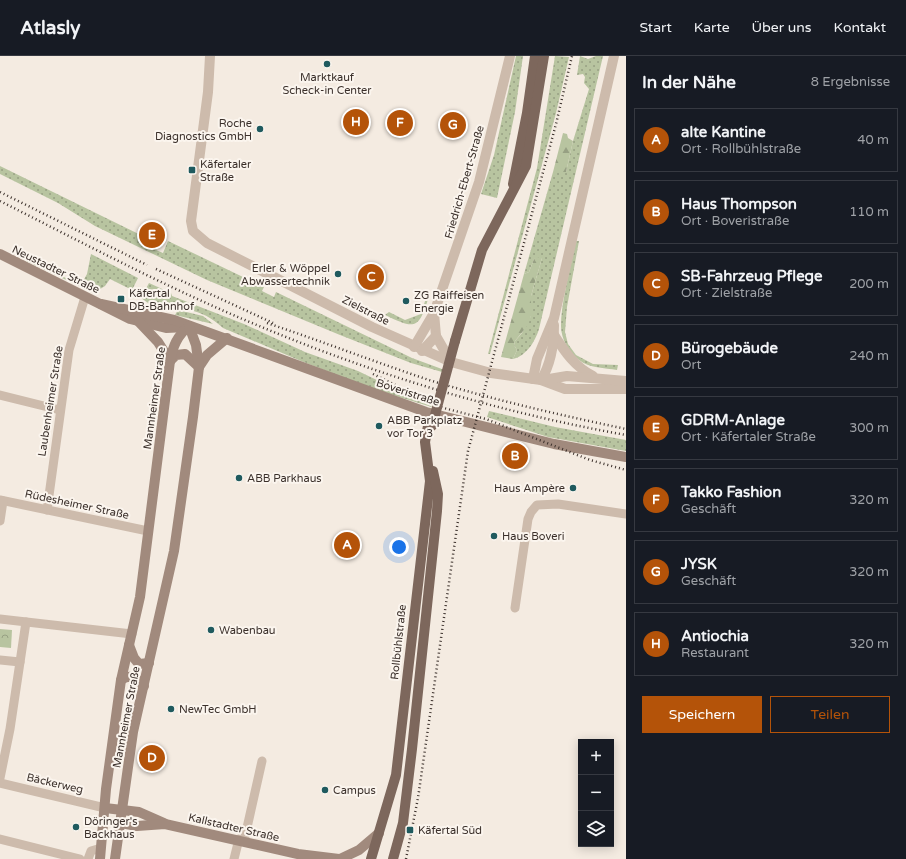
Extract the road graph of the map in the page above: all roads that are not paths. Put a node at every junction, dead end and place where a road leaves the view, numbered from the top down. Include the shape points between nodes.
1 (210, 56) edge
2 (510, 56) edge
3 (535, 56) edge
4 (544, 56) edge
5 (614, 56) edge
6 (0, 254) edge
7 (85, 297) junction
8 (101, 304) junction
9 (434, 313) junction
10 (554, 318) junction
11 (139, 322) junction
12 (189, 326) junction
13 (554, 335) junction
14 (436, 336) junction
15 (227, 338) junction
16 (452, 341) junction
17 (418, 349) junction
18 (170, 360) junction
19 (451, 362) junction
20 (199, 367) junction
21 (595, 377) junction
22 (537, 380) junction
23 (626, 381) edge
24 (626, 389) edge
25 (0, 396) edge
26 (60, 410) junction
27 (430, 426) junction
28 (626, 457) edge
29 (2, 501) edge
30 (47, 510) junction
31 (626, 514) edge
32 (0, 521) edge
33 (148, 531) junction
34 (515, 608) dead end
35 (0, 619) edge
36 (26, 622) junction
37 (132, 634) junction
38 (129, 645) junction
39 (0, 660) edge
40 (20, 662) junction
41 (149, 663) junction
42 (121, 680) junction
43 (144, 686) junction
44 (262, 761) dead end
45 (0, 778) edge
46 (0, 782) edge
47 (104, 808) junction
48 (122, 809) junction
49 (121, 823) junction
50 (165, 824) junction
51 (379, 833) junction
52 (0, 840) edge
53 (242, 840) junction
54 (101, 848) junction
55 (303, 856) edge
56 (115, 858) edge
57 (80, 859) edge
58 (88, 859) edge
59 (100, 859) edge
60 (234, 859) edge
61 (339, 859) edge
62 (371, 859) edge
63 (393, 859) edge

1 - 17 street, Zielstraße via 208,92 191,221 193,231 207,243
2 - 9 street, Friedrich-Ebert-Straße via 479,182
3 - 16 main road via 523,136 512,186 473,259
4 - 16 main road via 526,166 482,250
5 - 10 street
6 - 7 main road, Neustadter Straße
7 - 8 main road, Neustadter Straße
7 - 26 street, Laubenheimer Straße via 70,350
8 - 11 main road, Neustadter Straße
8 - 12 main road, Neustadter Straße via 169,318
9 - 14 street, Friedrich-Ebert-Straße
9 - 17 street, Friedrich-Ebert-Straße
10 - 13 street
10 - 22 street via 537,359
11 - 12 main road, Neustadter Straße via 166,328
11 - 18 main road via 158,342
12 - 15 main road, Boveristraße
12 - 18 main road, Mannheimer Straße via 177,338
12 - 20 main road, Mannheimer Straße via 196,345
13 - 21 street via 569,357 583,371
13 - 22 street via 547,370
14 - 17 street
14 - 19 street, Friedrich-Ebert-Straße
15 - 20 main road via 207,355
15 - 28 main road, Boveristraße via 426,412 554,444
16 - 27 main road, bridge
17 - 19 street, Zielstraße
18 - 20 main road via 185,354
18 - 33 main road, Mannheimer Straße
19 - 22 street, Zielstraße via 490,373
20 - 41 main road, Mannheimer Straße via 174,551
21 - 22 street, Zielstraße via 567,376
21 - 23 street, Zielstraße
22 - 24 street, Zielstraße via 565,388
25 - 26 street
26 - 30 street, Laubenheimer Straße
27 - 51 main road, Rollbühlstraße via 425,442 430,481 396,775
27 - 63 main road via 438,494 437,511 403,823
29 - 30 street, Rüdesheimer Straße
29 - 32 street
30 - 33 street, Rüdesheimer Straße
31 - 34 street via 558,504 537,505 528,519
33 - 37 main road, Mannheimer Straße via 140,597
35 - 36 street
36 - 37 street
36 - 40 street
37 - 38 main road, Mannheimer Straße
38 - 41 main road via 139,664
38 - 42 main road, Mannheimer Straße
39 - 40 street
40 - 45 street
41 - 43 main road, Mannheimer Straße
42 - 43 main road via 131,676
42 - 47 main road, Mannheimer Straße
43 - 48 main road, Mannheimer Straße via 133,732
44 - 53 street
46 - 47 street, Bäckerweg
47 - 48 main road, Kallstadter Straße
47 - 49 main road
47 - 54 main road, Mannheimer Straße
48 - 49 main road, Mannheimer Straße
48 - 50 main road, Kallstadter Straße via 139,812
49 - 50 main road, Kallstadter Straße via 137,826
49 - 56 main road, Mannheimer Straße
50 - 53 main road, Kallstadter Straße
51 - 61 main road via 359,850
51 - 62 main road, Rollbühlstraße
52 - 57 street
53 - 55 main road, Kallstadter Straße
53 - 60 street
54 - 56 main road
54 - 58 street via 91,852
54 - 59 main road, Mannheimer Straße
55 - 61 main road, Kallstadter Straße

